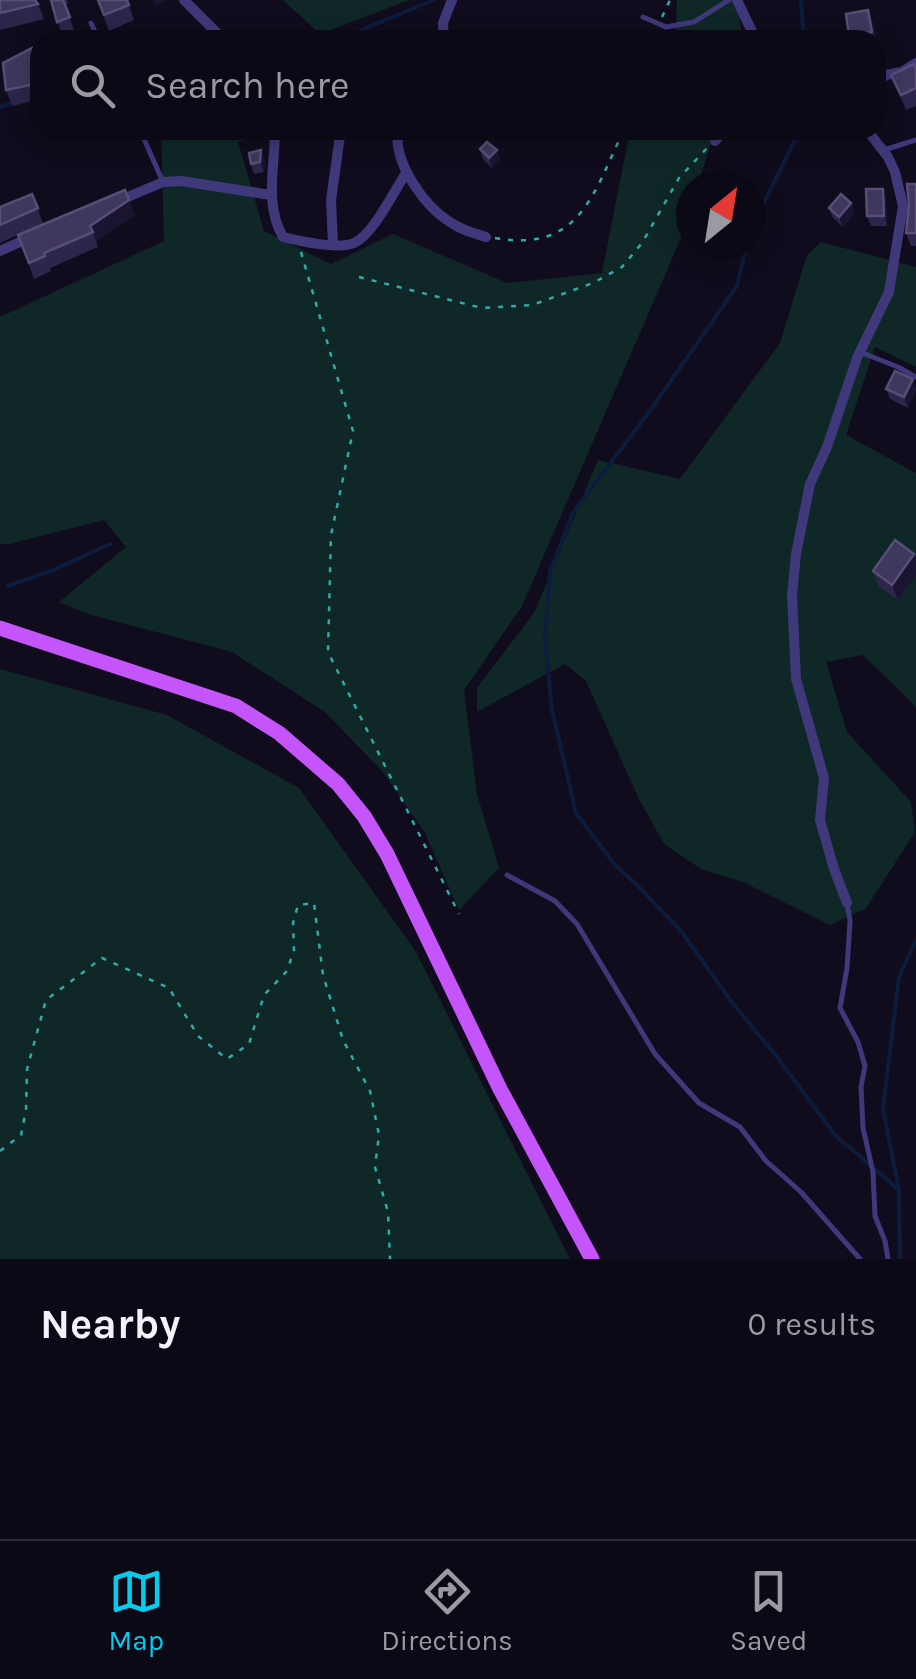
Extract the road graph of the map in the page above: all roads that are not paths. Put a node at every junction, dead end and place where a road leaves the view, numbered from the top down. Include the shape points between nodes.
1 (184, 0) edge
2 (452, 0) edge
3 (729, 0) edge
4 (737, 0) edge
5 (644, 17) dead end
6 (91, 23) dead end
7 (94, 30) edge
8 (214, 30) edge
9 (443, 30) edge
10 (751, 30) edge
11 (916, 63) edge
12 (886, 75) edge
13 (144, 140) edge
14 (274, 140) edge
15 (339, 140) edge
16 (399, 140) edge
17 (876, 140) edge
18 (916, 140) edge
19 (884, 150) junction
20 (406, 173) junction
21 (163, 182) junction
22 (271, 194) junction
23 (108, 205) edge
24 (36, 235) edge
25 (486, 236) road end
26 (333, 245) junction
27 (0, 251) edge
28 (860, 352) junction
29 (916, 377) edge
30 (0, 628) edge
31 (507, 875) dead end
32 (847, 903) joint
33 (592, 1259) edge
34 (860, 1259) edge
35 (888, 1259) edge

1 - 8 street
2 - 9 street
3 - 5 lane via 694,22 666,27
4 - 10 street
6 - 7 lane
11 - 12 street
13 - 21 lane
14 - 22 street
15 - 26 street
16 - 20 street
17 - 19 street
18 - 19 lane
19 - 28 street via 903,206 889,292
20 - 25 street via 443,218
20 - 26 street via 368,232 354,243
21 - 22 street
21 - 23 street
22 - 26 street via 283,237
24 - 27 street
28 - 29 lane
28 - 32 street via 810,484 792,595 796,679 824,778 820,820
30 - 33 main road via 236,706 338,784 387,854 500,1089
31 - 34 lane via 554,901 577,924 655,1054 699,1103 740,1127
32 - 35 lane via 840,1008 865,1066 863,1128

